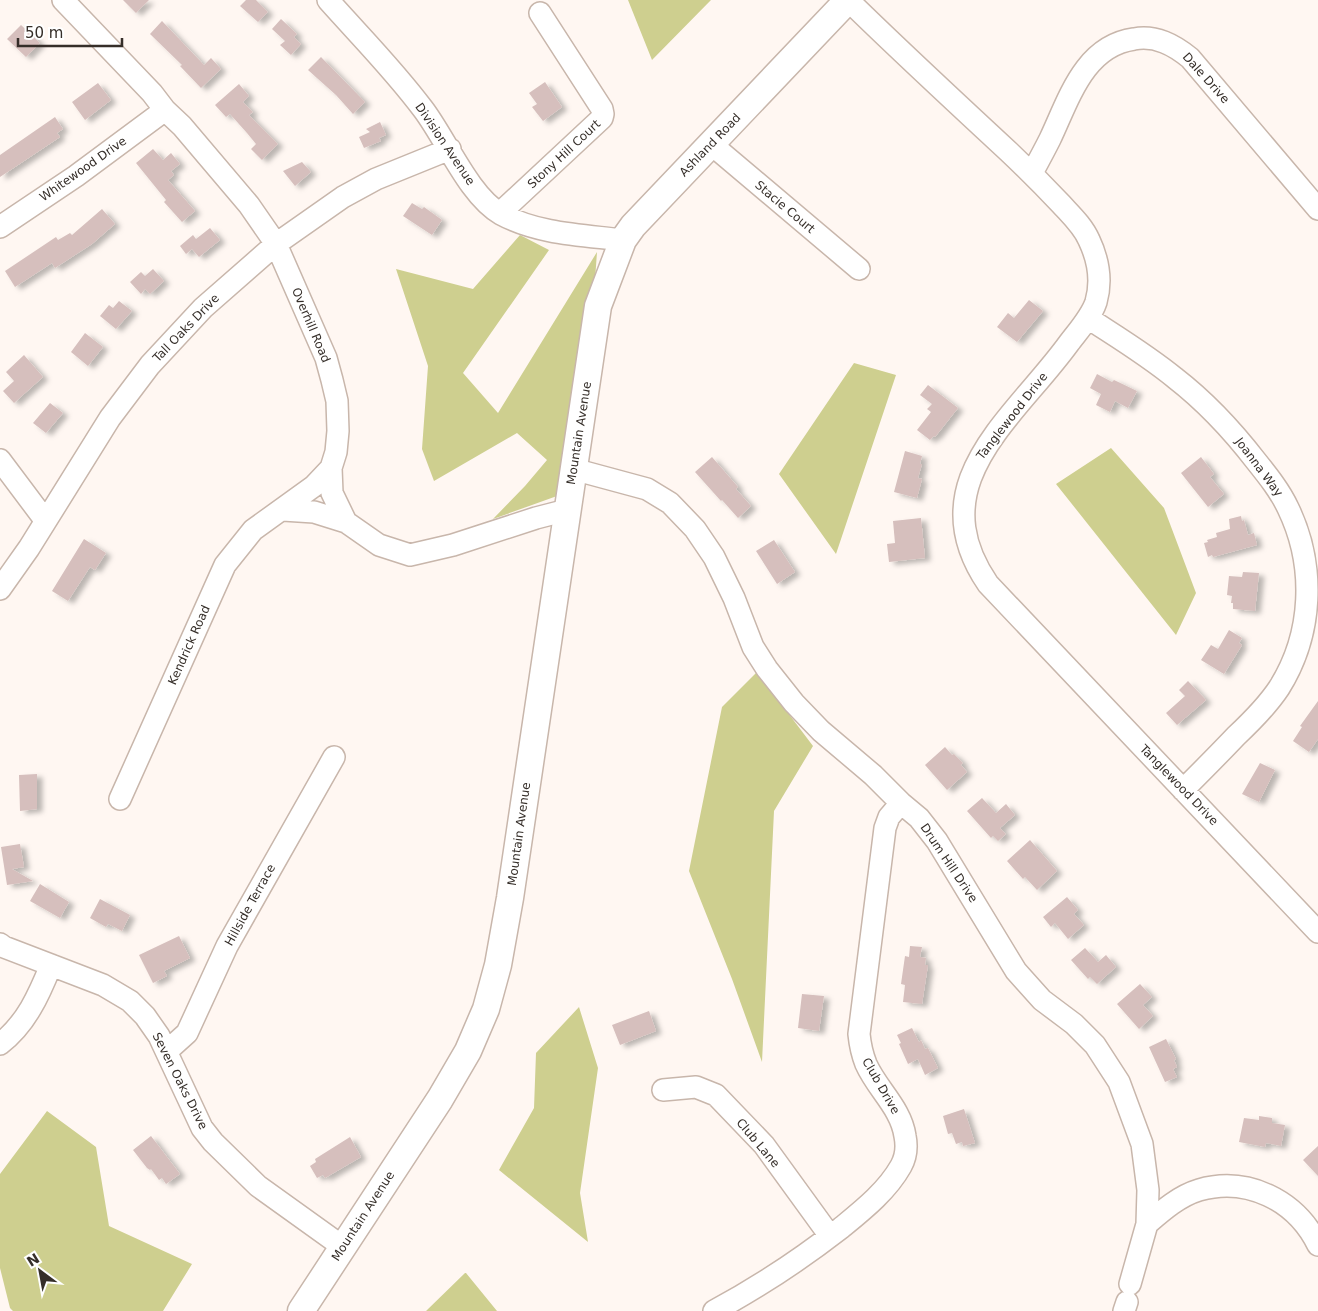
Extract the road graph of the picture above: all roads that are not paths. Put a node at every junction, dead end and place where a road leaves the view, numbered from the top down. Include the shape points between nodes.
1 (62, 0) edge
2 (328, 0) edge
3 (848, 0) edge
4 (540, 13) dead end
5 (165, 110) junction
6 (711, 144) junction
7 (450, 149) junction
8 (1032, 173) junction
9 (1318, 209) edge
10 (500, 213) junction
11 (0, 226) edge
12 (623, 240) junction
13 (276, 244) junction
14 (859, 269) dead end
15 (598, 306) joint
16 (1088, 318) junction
17 (0, 460) edge
18 (331, 468) junction
19 (573, 469) junction
20 (283, 510) junction
21 (568, 510) junction
22 (45, 520) junction
23 (346, 522) junction
24 (0, 589) edge
25 (334, 758) dead end
26 (1183, 790) junction
27 (120, 799) dead end
28 (901, 803) junction
29 (1318, 932) edge
30 (0, 944) edge
31 (51, 965) junction
32 (0, 1044) edge
33 (166, 1051) junction
34 (663, 1090) dead end
35 (1147, 1224) junction
36 (830, 1236) junction
37 (1318, 1245) edge
38 (343, 1248) junction
39 (1127, 1299) edge
40 (301, 1311) edge
41 (714, 1311) edge

1 - 5 street, Overhill Road
2 - 7 street, Division Avenue via 423,109
3 - 6 main road, Ashland Road
3 - 8 street, Tanglewood Drive
4 - 10 street, Stony Hill Court via 603,114
5 - 11 street, Whitewood Drive via 76,176
5 - 13 street, Overhill Road via 249,205
6 - 12 main road, Ashland Road
6 - 14 street, Stacie Court
7 - 10 street, Division Avenue via 464,175
7 - 13 street, Tall Oaks Drive via 376,179
8 - 9 street, Dale Drive via 1071,92 1101,52 1126,40 1154,39 1180,49 1190,58
8 - 16 street, Tanglewood Drive via 1080,225 1096,255 1099,285 1096,303
10 - 12 street, Division Avenue via 529,226
12 - 15 main road, Ashland Road
13 - 18 street, Overhill Road via 326,358 332,380 338,432
13 - 22 street, Tall Oaks Drive via 203,308 150,365 110,418
15 - 19 main road, Mountain Avenue
16 - 26 street, Tanglewood Drive via 978,459 966,493 966,535 976,564 988,584
16 - 26 street, Joanna Way via 1175,378 1234,434 1287,506 1305,560 1305,617 1302,636 1288,672 1267,704
17 - 22 street
18 - 20 street, Kendrick Road
18 - 23 street, Overhill Road via 332,493
19 - 21 main road, Mountain Avenue
19 - 28 street, Drum Hill Drive via 647,489 670,504 689,523 714,557 753,647 767,668 821,731
20 - 23 street via 314,512
20 - 27 street, Kendrick Road via 253,530 225,564
21 - 23 street, Overhill Road via 410,555 379,545
21 - 38 main road, Mountain Avenue via 507,914 486,1009 468,1051 440,1099
22 - 24 street, Tall Oaks Drive
25 - 33 street, Hillside Terrace via 226,946 187,1033
26 - 29 street, Tanglewood Drive
28 - 35 street, Drum Hill Drive via 937,841 1016,971 1042,1000 1090,1039 1119,1082 1144,1156
28 - 36 street, Club Drive via 889,817 885,828 858,1034 866,1063 903,1126 906,1151 902,1164 879,1194
30 - 31 street, Seven Oaks Drive
31 - 32 street via 19,1028
31 - 33 street, Seven Oaks Drive via 103,985 130,1001 145,1016
33 - 38 street, Seven Oaks Drive via 202,1128 213,1142 258,1186
34 - 36 street, Club Lane via 696,1087 716,1095 764,1145
35 - 37 street via 1169,1205 1198,1190 1245,1187 1267,1194 1286,1206 1303,1222
35 - 39 street, Drum Hill Drive
36 - 41 street, Club Drive via 749,1292
38 - 40 main road, Mountain Avenue

